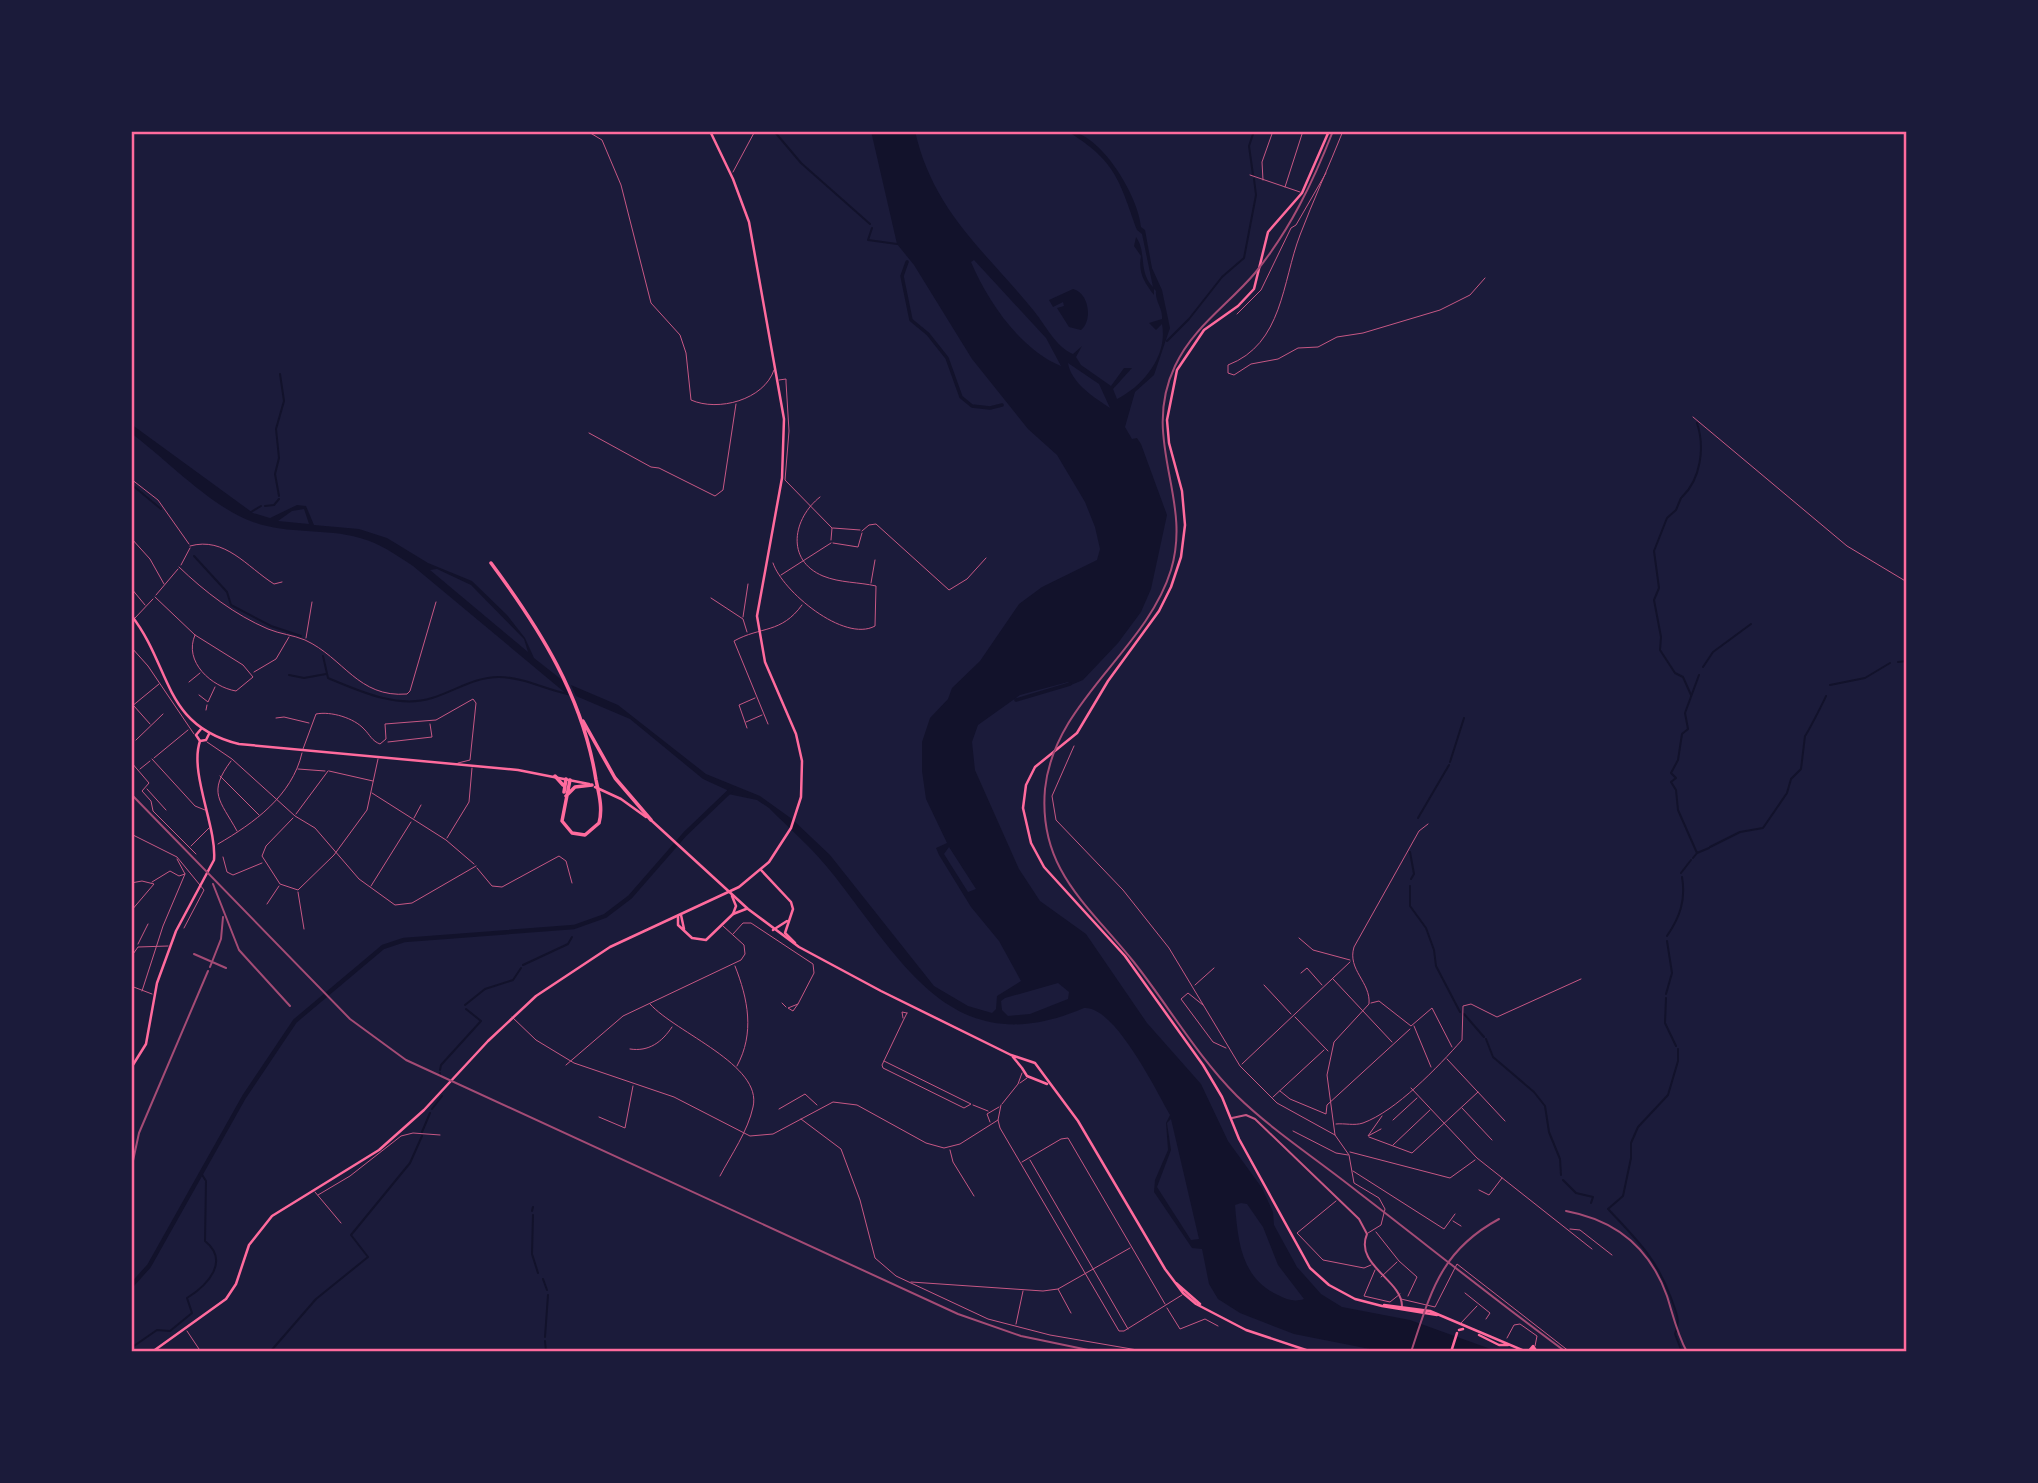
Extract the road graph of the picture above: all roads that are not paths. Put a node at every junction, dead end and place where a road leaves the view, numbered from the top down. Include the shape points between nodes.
1 (586, 131) edge
2 (710, 131) edge
3 (755, 131) edge
4 (1273, 131) edge
5 (1303, 131) edge
6 (1329, 131) edge
7 (1343, 131) edge
8 (730, 173) junction
9 (1328, 173) junction
10 (1250, 175) dead end
11 (1263, 181) junction
12 (1285, 187) junction
13 (1302, 193) junction
14 (1485, 278) dead end
15 (1234, 309) junction
16 (776, 361) junction
17 (769, 380) junction
18 (779, 382) junction
19 (766, 384) junction
20 (736, 402) junction
21 (1693, 417) dead end
22 (590, 433) dead end
23 (131, 479) edge
24 (820, 497) dead end
25 (809, 505) junction
26 (832, 528) junction
27 (862, 531) junction
28 (131, 538) edge
29 (831, 543) junction
30 (190, 546) junction
31 (986, 558) dead end
32 (804, 560) junction
33 (874, 560) dead end
34 (491, 563) dead end
35 (773, 563) dead end
36 (179, 567) junction
37 (779, 576) junction
38 (282, 582) dead end
39 (1907, 582) edge
40 (748, 584) dead end
41 (871, 585) junction
42 (164, 586) junction
43 (131, 588) edge
44 (155, 597) junction
45 (711, 598) dead end
46 (312, 602) dead end
47 (436, 602) dead end
48 (803, 603) junction
49 (146, 606) junction
50 (135, 616) edge
51 (743, 619) junction
52 (758, 631) junction
53 (747, 634) junction
54 (195, 635) junction
55 (289, 636) junction
56 (305, 640) junction
57 (131, 648) edge
58 (134, 650) junction
59 (131, 653) edge
60 (201, 672) junction
61 (251, 673) junction
62 (189, 682) dead end
63 (160, 684) junction
64 (216, 685) junction
65 (199, 695) dead end
66 (757, 697) junction
67 (208, 702) junction
68 (132, 706) edge
69 (206, 710) dead end
70 (578, 710) junction
71 (764, 714) junction
72 (163, 715) dead end
73 (276, 719) dead end
74 (430, 722) junction
75 (744, 722) junction
76 (311, 724) junction
77 (768, 724) dead end
78 (151, 725) junction
79 (747, 728) dead end
80 (190, 729) junction
81 (201, 729) junction
82 (209, 734) junction
83 (196, 735) junction
84 (136, 740) dead end
85 (206, 740) junction
86 (200, 741) junction
87 (386, 741) junction
88 (1074, 746) dead end
89 (303, 751) junction
90 (378, 758) junction
91 (152, 759) junction
92 (232, 759) junction
93 (131, 762) edge
94 (453, 765) junction
95 (472, 766) junction
96 (296, 769) junction
97 (139, 771) junction
98 (328, 771) junction
99 (220, 776) junction
100 (555, 776) junction
101 (568, 779) junction
102 (374, 781) junction
103 (564, 786) junction
104 (594, 786) junction
105 (145, 787) junction
106 (372, 793) junction
107 (564, 797) junction
108 (277, 799) junction
109 (421, 805) dead end
110 (166, 810) dead end
111 (205, 810) junction
112 (295, 816) junction
113 (260, 817) junction
114 (413, 820) junction
115 (651, 820) junction
116 (1428, 824) dead end
117 (209, 828) junction
118 (238, 833) junction
119 (131, 834) edge
120 (446, 840) junction
121 (218, 844) dead end
122 (189, 847) junction
123 (336, 852) junction
124 (196, 854) dead end
125 (177, 857) junction
126 (223, 857) dead end
127 (264, 862) junction
128 (475, 866) junction
129 (761, 870) junction
130 (185, 874) junction
131 (766, 876) junction
132 (752, 877) junction
133 (131, 883) edge
134 (153, 883) junction
135 (572, 883) dead end
136 (280, 884) junction
137 (200, 887) junction
138 (370, 888) junction
139 (298, 890) junction
140 (732, 896) junction
141 (267, 904) dead end
142 (748, 909) junction
143 (131, 911) edge
144 (733, 914) junction
145 (681, 915) junction
146 (787, 921) junction
147 (663, 923) junction
148 (148, 924) dead end
149 (723, 926) junction
150 (680, 927) junction
151 (184, 928) dead end
152 (770, 928) junction
153 (304, 929) dead end
154 (684, 930) junction
155 (733, 934) junction
156 (1299, 938) dead end
157 (158, 946) junction
158 (170, 946) junction
159 (138, 947) junction
160 (799, 947) junction
161 (131, 957) edge
162 (1352, 961) junction
163 (734, 964) junction
164 (1213, 968) dead end
165 (1301, 973) dead end
166 (1313, 974) junction
167 (1332, 978) junction
168 (1308, 979) dead end
169 (1581, 979) dead end
170 (1264, 985) dead end
171 (131, 986) edge
172 (1193, 986) junction
173 (1324, 987) junction
174 (142, 991) junction
175 (155, 995) junction
176 (649, 1002) junction
177 (782, 1003) dead end
178 (798, 1004) junction
179 (1204, 1004) junction
180 (1368, 1004) junction
181 (788, 1008) junction
182 (1363, 1012) junction
183 (1293, 1016) junction
184 (512, 1017) junction
185 (903, 1021) dead end
186 (673, 1025) junction
187 (1414, 1025) junction
188 (1410, 1029) dead end
189 (1394, 1044) junction
190 (1228, 1048) junction
191 (630, 1049) dead end
192 (1325, 1049) junction
193 (1453, 1049) junction
194 (1329, 1052) junction
195 (1012, 1055) junction
196 (1445, 1057) junction
197 (1028, 1060) junction
198 (884, 1061) junction
199 (570, 1062) junction
200 (566, 1065) dead end
201 (737, 1066) junction
202 (1240, 1066) junction
203 (131, 1068) edge
204 (1022, 1069) junction
205 (1039, 1069) junction
206 (1433, 1069) junction
207 (1031, 1077) junction
208 (634, 1084) junction
209 (931, 1084) junction
210 (1018, 1084) junction
211 (1048, 1084) junction
212 (1411, 1088) junction
213 (928, 1091) junction
214 (1280, 1091) junction
215 (1478, 1091) junction
216 (1419, 1096) junction
217 (1272, 1099) junction
218 (971, 1104) junction
219 (1329, 1104) junction
220 (1001, 1105) junction
221 (818, 1107) junction
222 (1461, 1107) junction
223 (779, 1109) dead end
224 (981, 1109) junction
225 (1431, 1109) junction
226 (994, 1111) junction
227 (990, 1112) junction
228 (1382, 1114) junction
229 (998, 1115) junction
230 (599, 1117) dead end
231 (800, 1118) junction
232 (987, 1118) junction
233 (1231, 1119) junction
234 (998, 1120) junction
235 (1393, 1120) dead end
236 (1506, 1121) dead end
237 (992, 1123) junction
238 (1444, 1123) junction
239 (1333, 1125) junction
240 (984, 1127) junction
241 (1000, 1128) junction
242 (1381, 1129) dead end
243 (1293, 1131) dead end
244 (742, 1133) junction
245 (440, 1135) dead end
246 (1335, 1135) junction
247 (1370, 1137) junction
248 (1492, 1140) dead end
249 (1392, 1147) junction
250 (949, 1148) junction
251 (1349, 1154) junction
252 (1029, 1158) junction
253 (1477, 1158) junction
254 (1020, 1162) junction
255 (1351, 1171) junction
256 (720, 1176) dead end
257 (1502, 1178) junction
258 (1479, 1190) dead end
259 (316, 1193) junction
260 (1050, 1195) junction
261 (974, 1196) dead end
262 (1338, 1199) junction
263 (1042, 1200) junction
264 (1455, 1214) dead end
265 (1451, 1219) junction
266 (341, 1223) dead end
267 (1461, 1226) dead end
268 (1375, 1230) junction
269 (1568, 1230) junction
270 (1072, 1233) junction
271 (1367, 1234) junction
272 (1063, 1237) junction
273 (1132, 1247) junction
274 (1592, 1249) dead end
275 (1612, 1255) dead end
276 (1399, 1261) junction
277 (1372, 1264) junction
278 (1093, 1269) junction
279 (1375, 1270) junction
280 (1085, 1274) junction
281 (1381, 1277) junction
282 (1174, 1282) junction
283 (909, 1283) junction
284 (1023, 1289) junction
285 (1058, 1289) junction
286 (1183, 1293) junction
287 (1465, 1293) dead end
288 (1399, 1294) junction
289 (1188, 1295) junction
290 (1401, 1298) junction
291 (1407, 1298) junction
292 (1178, 1299) junction
293 (1376, 1303) junction
294 (1478, 1304) junction
295 (1166, 1306) junction
296 (1401, 1307) junction
297 (1435, 1307) junction
298 (1071, 1313) dead end
299 (1435, 1314) junction
300 (1486, 1319) dead end
301 (1461, 1324) junction
302 (1218, 1326) dead end
303 (1016, 1327) junction
304 (186, 1329) junction
305 (1128, 1329) junction
306 (1479, 1335) dead end
307 (1507, 1339) dead end
308 (1508, 1345) junction
309 (1535, 1347) junction
310 (1528, 1350) edge
311 (152, 1352) edge
312 (201, 1352) edge
313 (1149, 1352) edge
314 (1312, 1352) edge
315 (1451, 1352) edge
316 (1537, 1352) edge
317 (1570, 1352) edge

1 - 20 street via 602,140 621,185 651,303 680,335 690,398 708,404
2 - 8 main road
3 - 8 street
4 - 11 street via 1262,162
5 - 12 street
6 - 13 main road
7 - 9 street
8 - 16 main road via 753,239
9 - 14 street via 1299,237 1272,326 1254,352 1228,365 1227,372 1234,375 1251,364 1278,359 1298,348 1440,310 1470,295
9 - 15 street via 1323,174 1291,228 1261,290 1237,314
10 - 11 street
11 - 12 street
12 - 13 street
13 - 15 main road via 1268,232 1258,281
15 - 233 main road via 1195,340 1172,384 1168,435 1185,525 1171,587 1077,733 1035,767 1023,802 1040,862 1137,972 1203,1065
16 - 17 street
16 - 18 main road
17 - 18 street
17 - 19 street
18 - 19 street
18 - 25 street via 786,379 789,431 785,480
18 - 52 main road via 785,456 760,590
19 - 20 street
20 - 22 street via 723,490 715,496
21 - 39 street via 1847,546
23 - 30 street via 158,500
24 - 25 street
25 - 26 street
25 - 32 street via 796,533
26 - 27 street
26 - 29 street
27 - 29 street via 858,547
27 - 31 street via 876,524 949,590
28 - 42 street via 150,559
29 - 32 street
30 - 36 street
30 - 38 street via 204,542 234,551 256,573 274,584
32 - 37 street
32 - 41 street via 820,575
33 - 41 street
34 - 70 highway via 552,653
35 - 37 street
36 - 42 street
36 - 55 street via 218,600
37 - 48 street
40 - 51 street
41 - 48 street via 878,589 872,629 842,624
42 - 44 street
43 - 49 street
44 - 49 street
44 - 54 street
45 - 51 street
46 - 56 street
47 - 56 street via 407,694 380,694 369,689
48 - 52 street via 780,626
49 - 50 street
50 - 81 main road via 172,696
51 - 53 street
52 - 53 street
52 - 129 main road via 769,673 800,749 802,787 785,840
53 - 66 street via 734,641
54 - 60 street via 194,658
54 - 61 street
55 - 56 street
55 - 61 street via 276,659
57 - 58 street
58 - 59 street
58 - 63 street
60 - 62 street
60 - 64 street
61 - 64 street via 253,677 236,691
63 - 68 street
63 - 80 street
64 - 67 street
65 - 67 street
66 - 71 street
66 - 75 street via 738,705
67 - 69 street
68 - 78 street
70 - 107 highway via 600,801 596,827 585,835 568,831 562,821
70 - 115 highway via 616,780
71 - 75 street
71 - 77 street
72 - 78 street
73 - 76 street
74 - 87 street via 432,737
74 - 87 street via 385,724
74 - 94 street via 476,700 470,760
75 - 79 street
76 - 87 street via 316,714 343,717 358,723 376,743
76 - 89 street
78 - 84 street
80 - 83 street
80 - 91 street
81 - 82 main road
81 - 83 main road
82 - 85 main road
82 - 89 main road via 239,744
83 - 86 main road
85 - 86 main road
85 - 92 street
86 - 111 main road
88 - 172 street via 1052,796 1060,826 1170,948
89 - 90 main road
89 - 96 street
90 - 94 main road
90 - 102 street
91 - 97 street
91 - 111 street via 195,806
92 - 99 street
92 - 108 street
93 - 97 street
94 - 95 main road
95 - 100 main road
95 - 120 street via 469,802
96 - 98 street
96 - 108 street
97 - 105 street via 149,783
98 - 102 street
98 - 112 street
99 - 113 street
99 - 118 street via 216,781 220,802
100 - 101 main road
100 - 103 highway
101 - 103 highway
101 - 104 main road
101 - 107 highway
102 - 106 street
103 - 107 highway
104 - 107 highway via 575,787
104 - 115 main road
105 - 110 street
105 - 122 street via 142,791 153,811
106 - 114 street
106 - 123 street via 368,807
108 - 112 street
108 - 113 street
109 - 114 street
111 - 117 main road
112 - 123 street via 315,828
112 - 127 street via 263,849
113 - 118 street
114 - 120 street
114 - 138 street
115 - 140 main road
116 - 162 street via 1419,831 1359,937
117 - 122 street
117 - 137 main road via 215,848
118 - 121 street
119 - 125 street
120 - 128 street
122 - 124 street
123 - 138 street
123 - 139 street
125 - 130 street
125 - 137 street
126 - 127 street via 227,872 233,875
127 - 136 street
128 - 135 street via 492,886 502,887 559,856 566,861
128 - 138 street via 405,905 388,901
129 - 131 main road
129 - 132 main road
130 - 134 street via 170,871
130 - 157 street
131 - 132 main road
131 - 146 main road via 791,902
132 - 145 main road
133 - 134 street
134 - 143 street
136 - 139 street
136 - 141 street
137 - 151 street via 205,892
137 - 158 main road
139 - 153 street
140 - 142 main road
140 - 144 main road
142 - 144 main road
142 - 152 main road
144 - 149 main road
145 - 147 main road
145 - 150 main road
145 - 154 main road
146 - 152 main road
146 - 160 main road via 786,935
147 - 150 main road
147 - 184 main road via 585,962
148 - 159 street
149 - 154 main road via 701,941
149 - 155 street
150 - 154 main road
152 - 160 main road
155 - 163 street via 745,950
155 - 178 street via 743,923 751,923 813,964 814,972
156 - 162 street via 1313,950
157 - 158 street
157 - 159 street
157 - 174 street
158 - 175 main road
159 - 161 street
160 - 195 main road
162 - 167 street
162 - 180 street via 1369,993
163 - 176 street
163 - 201 street via 748,1016 747,1040
164 - 172 street
165 - 166 street via 1307,968
166 - 168 street
166 - 173 street
167 - 173 street
167 - 182 street
169 - 193 street via 1497,1017 1466,1004 1461,1008 1462,1040
170 - 183 street
171 - 174 street
172 - 179 street
173 - 183 street
174 - 175 street
175 - 203 main road via 146,1044
176 - 186 street
176 - 199 street via 623,1016
177 - 181 street
178 - 181 street
178 - 181 street via 793,1011
179 - 190 street
179 - 190 street via 1188,993 1181,999 1213,1042
180 - 182 street
180 - 187 street via 1377,1000 1409,1026
182 - 189 street
182 - 194 street via 1338,1036
183 - 192 street
183 - 202 street
184 - 199 street
184 - 259 main road via 379,1150
185 - 198 street
186 - 191 street via 660,1043
186 - 201 street
187 - 193 street via 1432,1008
187 - 206 street
188 - 189 street
189 - 219 street
190 - 202 street
192 - 194 street
192 - 214 street
193 - 196 street
194 - 219 street
195 - 197 main road
195 - 204 main road
196 - 206 street
196 - 215 street
197 - 204 main road
197 - 205 main road
198 - 209 street
198 - 213 street via 887,1071
199 - 200 street
199 - 208 street
201 - 244 street via 752,1084 754,1098
202 - 217 street
204 - 207 main road
204 - 210 street
205 - 207 main road
205 - 211 main road
206 - 212 street
207 - 210 street
207 - 211 main road
208 - 230 street via 625,1128
208 - 244 street via 674,1097
209 - 213 street
209 - 218 street
210 - 220 street
211 - 282 main road via 1078,1121
212 - 216 street
212 - 228 street
213 - 218 street via 964,1108
214 - 217 street
214 - 219 street via 1324,1114
215 - 222 street
215 - 236 street
216 - 225 street
216 - 235 street
217 - 246 street
218 - 224 street
219 - 239 street
220 - 226 street
220 - 229 street
221 - 223 street via 807,1094
221 - 231 street
221 - 250 street via 833,1101 852,1103 932,1145
222 - 238 street
222 - 248 street
224 - 227 street
224 - 232 street
225 - 238 street
225 - 249 street
226 - 227 street
226 - 229 street
227 - 232 street
228 - 239 street via 1362,1124
228 - 247 street via 1367,1133
229 - 234 street
231 - 244 street via 773,1134
231 - 283 street via 841,1149 876,1258
232 - 237 street
232 - 240 street
233 - 262 street via 1252,1117
233 - 293 main road via 1313,1271 1329,1285
234 - 237 street
234 - 241 street
237 - 240 street
237 - 241 street
238 - 249 street via 1410,1154
238 - 253 street
239 - 246 street
240 - 250 street
241 - 254 street
242 - 247 street
243 - 251 street via 1336,1153
244 - 256 street
245 - 259 street via 401,1136 349,1176
246 - 251 street
247 - 249 street
250 - 261 street
251 - 253 street via 1356,1151 1450,1178
251 - 255 street
252 - 254 street
252 - 260 street
252 - 273 street via 1066,1138
253 - 257 street
254 - 263 street
255 - 265 street via 1444,1230
255 - 268 street via 1356,1186 1383,1204 1385,1218
257 - 258 street via 1489,1195
257 - 269 street
259 - 266 street
259 - 304 main road via 284,1208 261,1227 249,1245 232,1292
260 - 263 street
260 - 270 street
262 - 271 street
262 - 277 street via 1297,1233 1323,1260 1364,1268
263 - 272 street
264 - 265 street
265 - 267 street
268 - 271 street
268 - 276 street
269 - 274 street
269 - 275 street via 1580,1230
270 - 272 street
270 - 278 street
271 - 277 street via 1364,1240
272 - 280 street
273 - 278 street
273 - 295 street
276 - 281 street
276 - 291 street via 1417,1277
277 - 279 street
278 - 280 street
278 - 305 street
279 - 281 street
279 - 293 street via 1364,1293
280 - 285 street
280 - 305 street via 1116,1327 1120,1332
281 - 288 street
282 - 286 main road
282 - 289 main road
283 - 284 street
283 - 303 street
284 - 285 street
284 - 303 street
285 - 298 street
286 - 289 main road
286 - 292 street
287 - 294 street
288 - 290 street
288 - 293 street via 1390,1302
289 - 292 street
289 - 314 main road via 1246,1330
290 - 291 street
290 - 296 street
291 - 297 street
292 - 295 street
293 - 296 main road
294 - 300 street via 1490,1313
294 - 301 street
295 - 302 street via 1180,1329 1205,1319
295 - 305 street
296 - 299 main road
297 - 299 street
297 - 317 street via 1457,1264
299 - 301 main road
301 - 308 main road
301 - 315 main road
303 - 313 street
304 - 311 main road
304 - 312 street
306 - 308 main road
307 - 309 street via 1514,1325 1520,1324 1537,1336
308 - 310 main road
309 - 310 main road
309 - 316 main road

